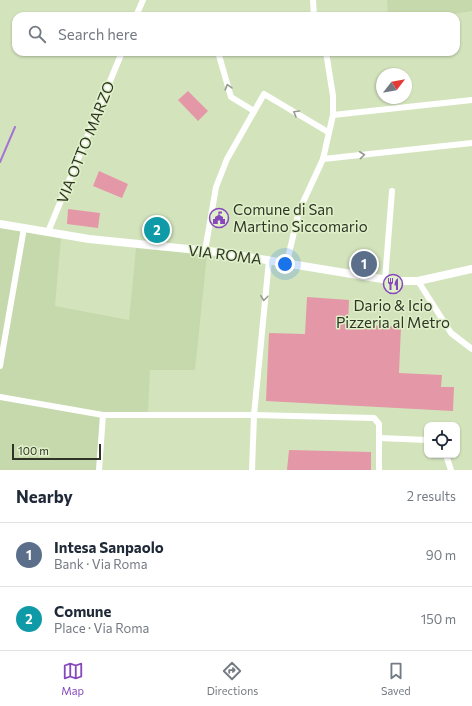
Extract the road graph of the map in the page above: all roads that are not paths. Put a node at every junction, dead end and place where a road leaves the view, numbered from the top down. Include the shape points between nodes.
1 (143, 0) edge
2 (313, 0) edge
3 (138, 12) edge
4 (312, 12) edge
5 (120, 56) edge
6 (219, 56) edge
7 (327, 56) edge
8 (472, 100) edge
9 (254, 111) junction
10 (333, 115) junction
11 (328, 132) junction
12 (472, 143) edge
13 (323, 159) junction
14 (392, 190) dead end
15 (0, 224) edge
16 (24, 228) junction
17 (48, 232) junction
18 (205, 251) junction
19 (269, 260) junction
20 (287, 262) junction
21 (472, 270) edge
22 (385, 280) junction
23 (418, 281) junction
24 (472, 349) edge
25 (0, 366) edge
26 (0, 397) edge
27 (103, 415) junction
28 (254, 415) junction
29 (379, 438) junction
30 (424, 440) edge
31 (447, 458) edge
32 (98, 470) edge
33 (252, 470) edge
34 (379, 470) edge
35 (451, 470) edge

1 - 3 street
2 - 4 street
5 - 17 street, VIA OTTO MARZO
9 -> 6 street via 231,97
7 - 10 street via 333,96
8 - 10 street
11 -> 9 street via 264,94
9 - 18 street via 227,159 216,187
10 - 11 street
11 - 13 street
13 -> 12 street
13 - 20 street via 299,211
14 - 22 street
15 - 16 street, VIA ROMA
16 - 17 street, VIA ROMA
16 - 25 street
17 - 18 street, VIA ROMA
18 - 19 street, VIA ROMA
19 - 20 street, VIA ROMA
19 -> 28 street
20 - 22 street, VIA ROMA
21 - 23 street, VIA ROMA
22 - 23 street, VIA ROMA
23 - 24 street via 451,333
26 - 27 street
27 - 28 street
27 - 32 street
28 - 29 street via 374,418 379,424
28 - 33 street
29 - 30 street
29 - 34 street
31 - 35 street

